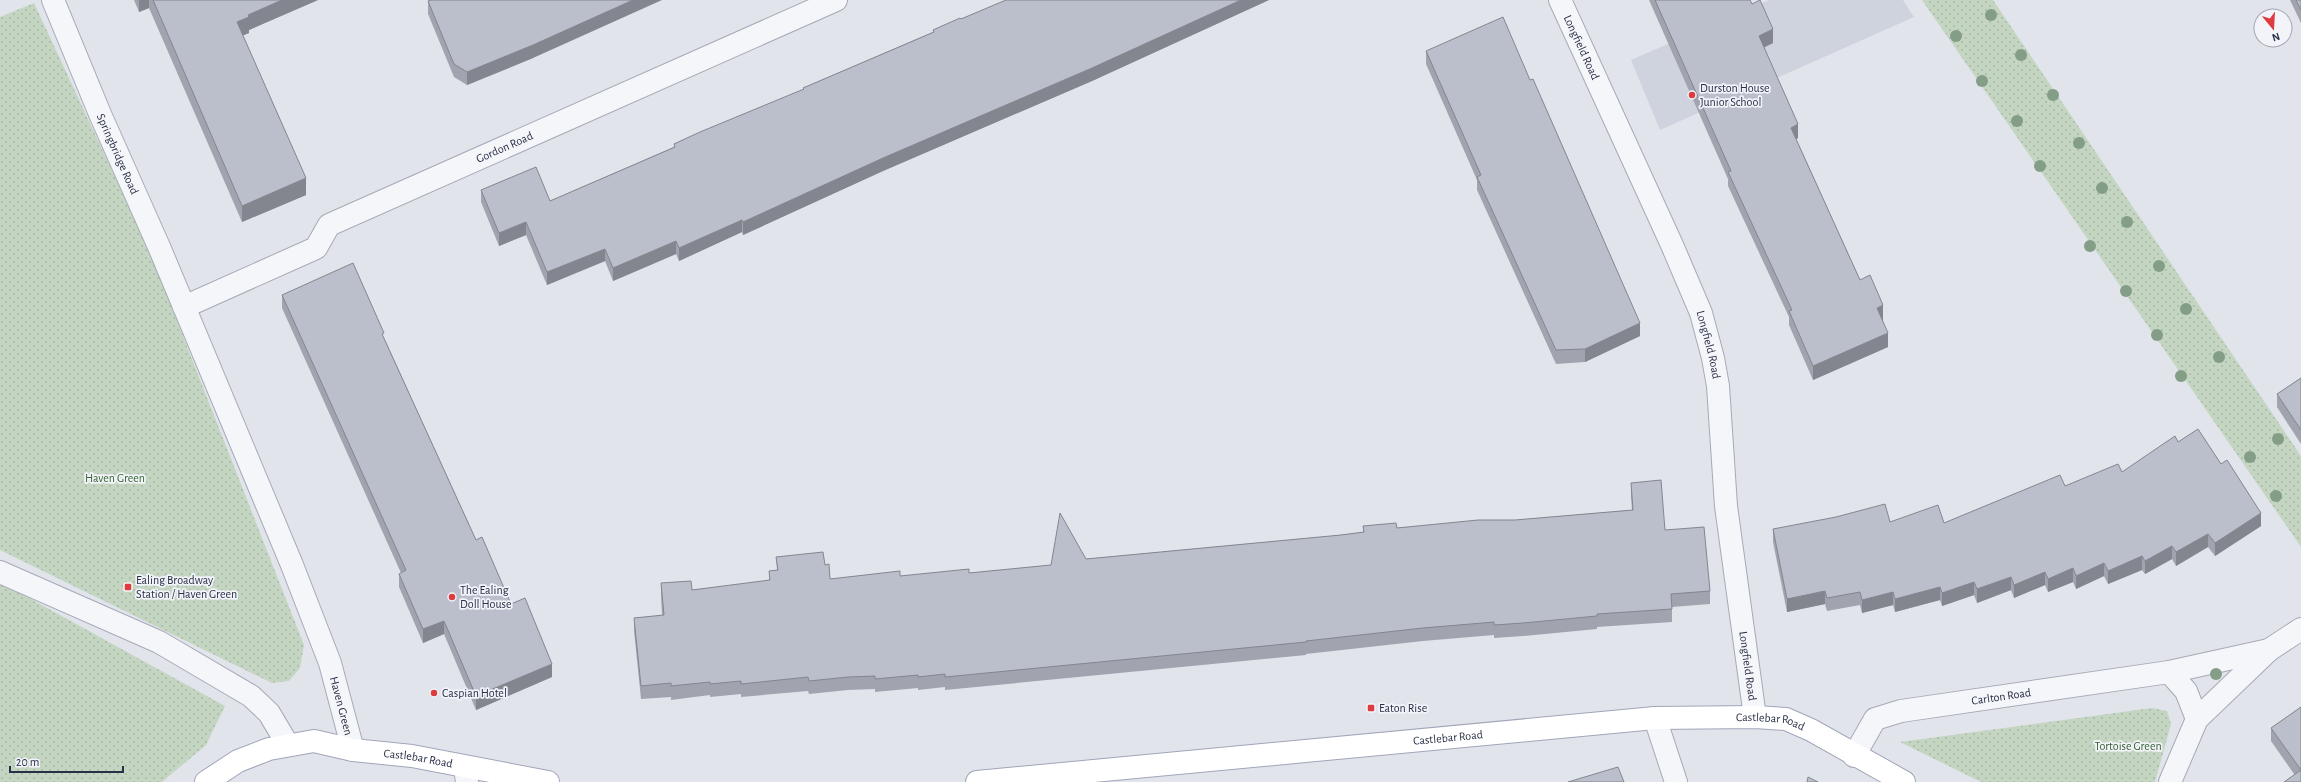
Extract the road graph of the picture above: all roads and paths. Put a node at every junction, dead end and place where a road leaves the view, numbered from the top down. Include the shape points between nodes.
1 (53, 0) edge
2 (836, 0) edge
3 (1560, 0) edge
4 (184, 307) junction
5 (0, 572) edge
6 (2301, 629) edge
7 (2269, 650) junction
8 (2169, 672) junction
9 (1755, 717) junction
10 (1655, 718) junction
11 (2197, 719) junction
12 (288, 745) junction
13 (353, 750) junction
14 (1854, 756) junction
15 (466, 775) edge
16 (1077, 777) edge
17 (206, 782) edge
18 (548, 782) edge
19 (977, 782) edge
20 (1676, 782) edge
21 (1904, 782) edge
22 (2170, 782) edge

1 - 4 street, Springbridge Road
2 - 4 street, Gordon Road via 329,225 316,248
3 - 9 street, Longfield Road via 1672,245 1701,313 1714,358 1726,506
4 - 13 street, Haven Green via 316,626 330,663
5 - 12 street via 159,642 251,696 269,713
6 - 7 street, Carlton Road
7 - 8 street, Carlton Road
7 - 11 street, Carlton Road
8 - 11 street via 2186,691
8 - 14 street, Carlton Road via 1901,711 1875,719
9 - 10 main road, Castlebar Road
9 - 14 main road, Castlebar Road via 1786,719 1811,730
10 - 16 main road, Castlebar Road
10 - 20 street
11 - 22 street, Carlton Road
12 - 13 main road, Castlebar Road via 314,741
12 - 17 main road via 238,761
13 - 15 main road, Castlebar Road via 412,756
14 - 21 main road, Castlebar Road
15 - 18 main road, Castlebar Road
16 - 19 main road, Castlebar Road

